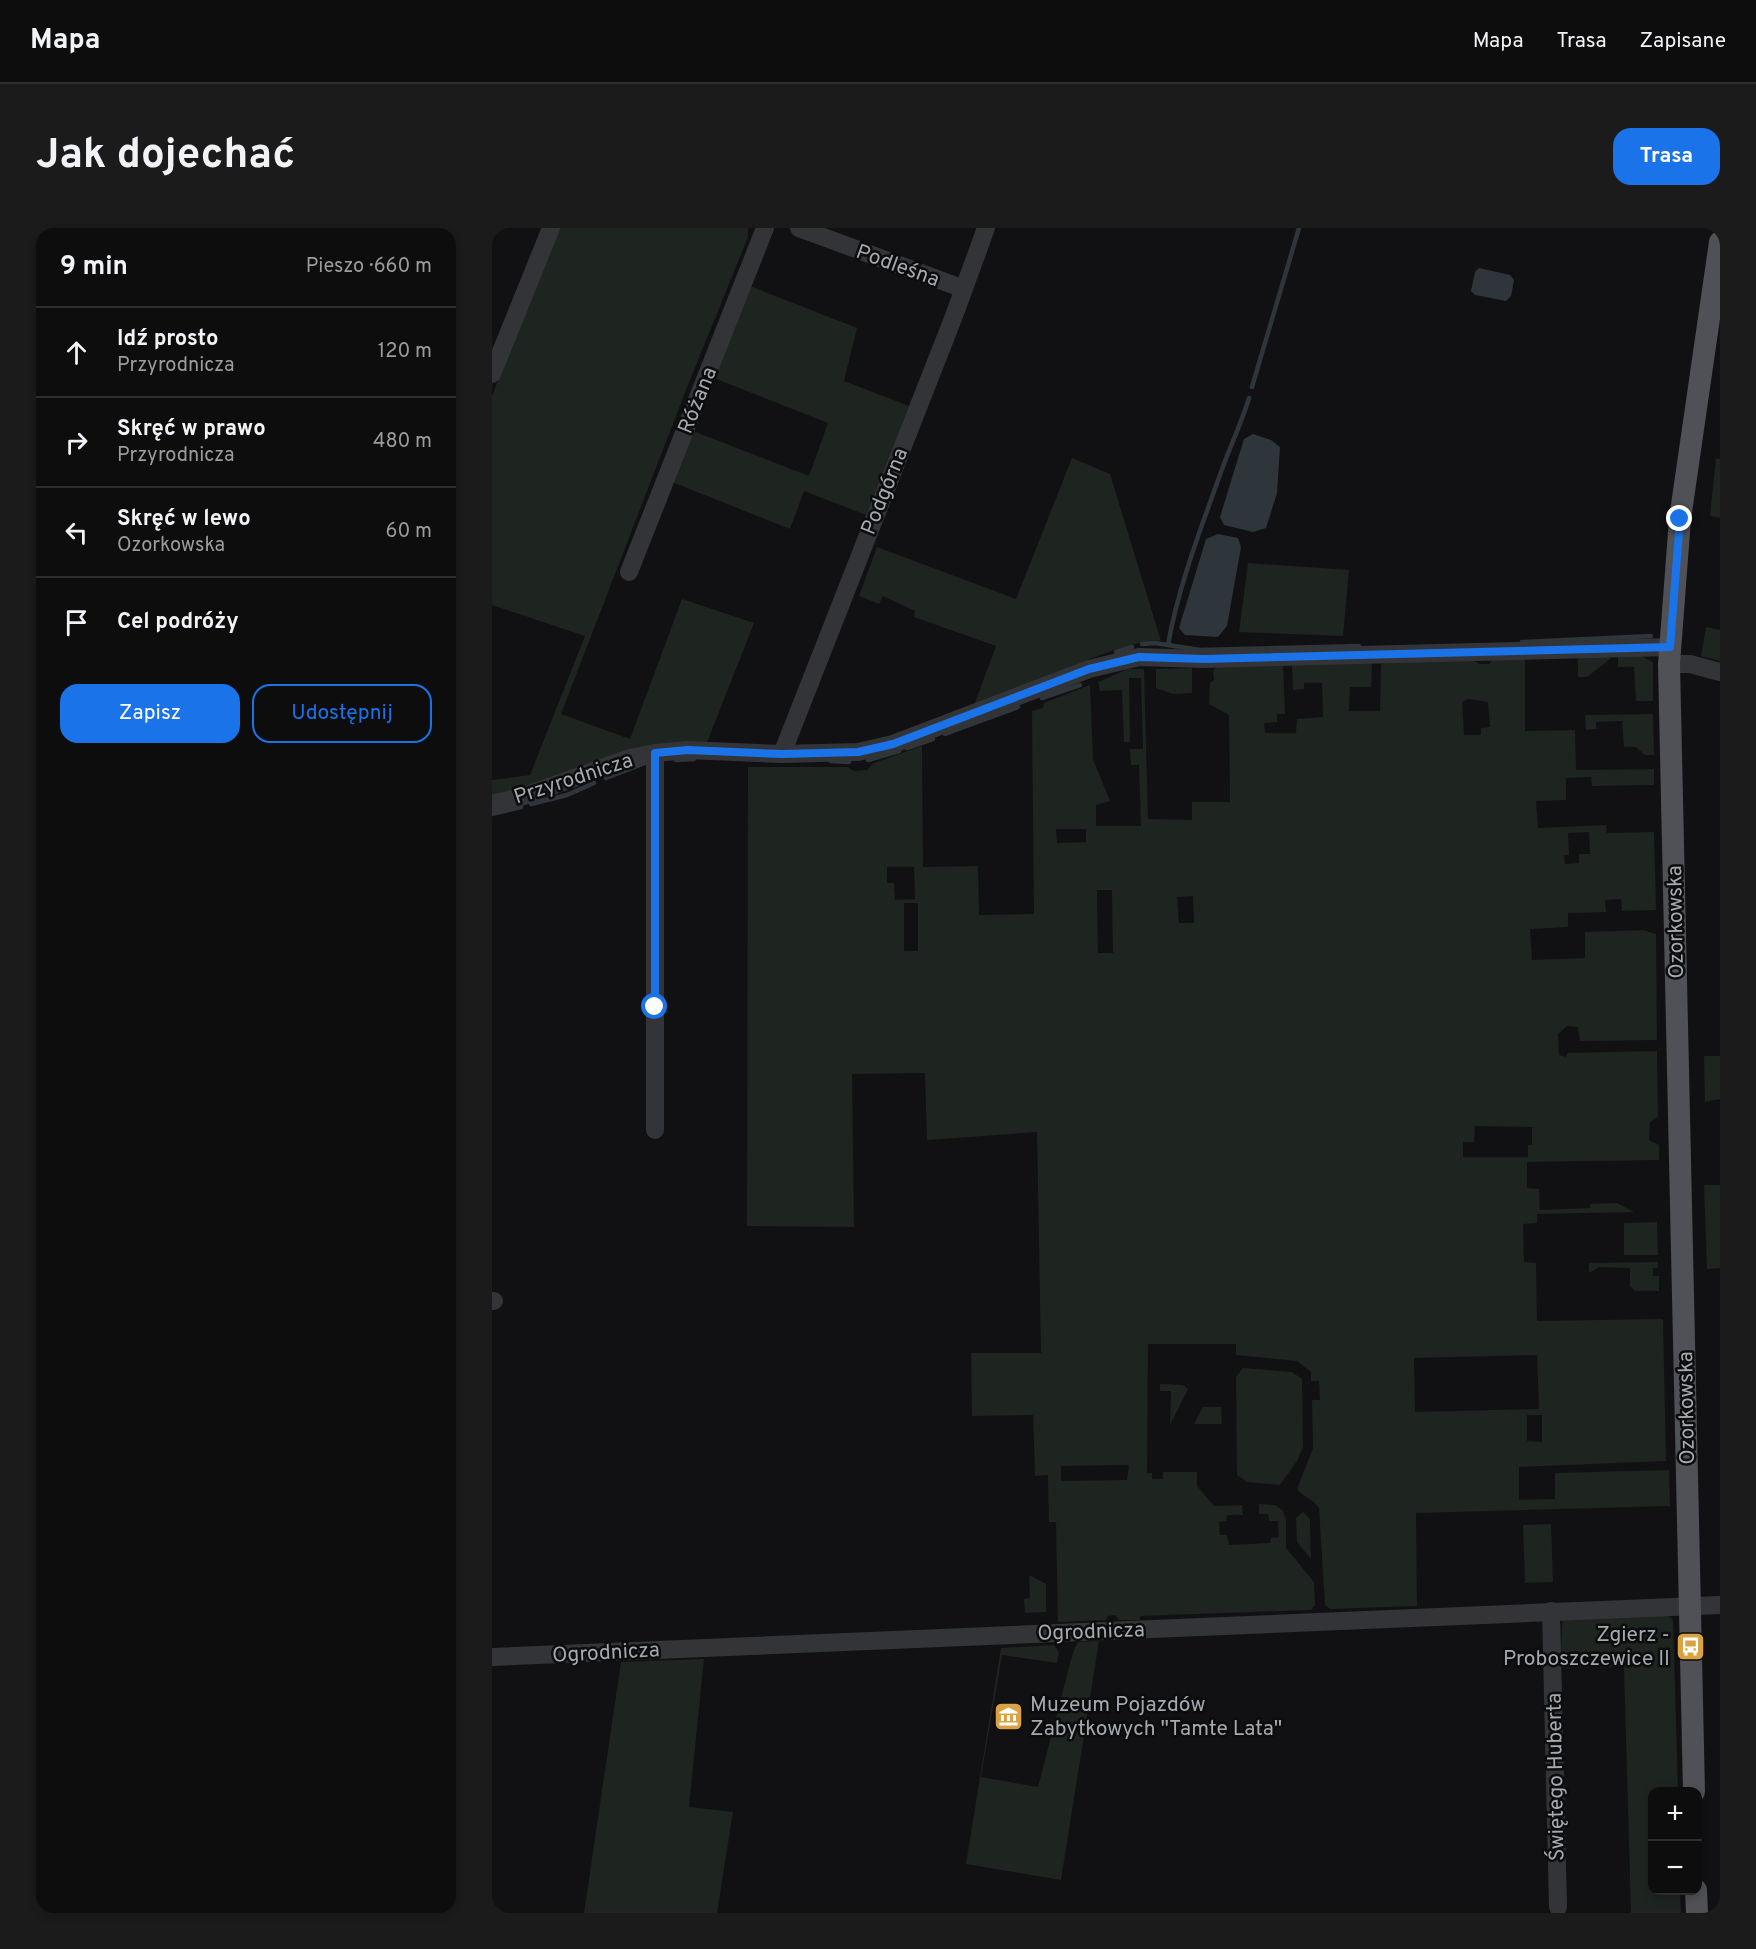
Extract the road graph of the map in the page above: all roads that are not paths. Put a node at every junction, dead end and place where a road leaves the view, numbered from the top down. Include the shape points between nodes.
1 (551, 228) edge
2 (765, 228) edge
3 (799, 228) edge
4 (986, 228) edge
5 (1720, 242) edge
6 (964, 289) junction
7 (1714, 326) edge
8 (492, 374) edge
9 (629, 572) dead end
10 (1669, 656) junction
11 (1720, 672) edge
12 (655, 753) junction
13 (782, 754) junction
14 (492, 804) edge
15 (655, 1130) dead end
16 (1690, 1605) junction
17 (1720, 1605) edge
18 (1551, 1611) junction
19 (492, 1657) edge
20 (1694, 1787) edge
21 (1696, 1895) edge
22 (1558, 1907) dead end
23 (1697, 1913) edge

1 - 8 street
2 - 9 street, Różana
3 - 6 street, Podleśna
4 - 6 street, Podgórna
5 - 7 main road, Ozorkowska
6 - 13 street, Podgórna
7 - 10 main road, Ozorkowska via 1680,519
10 - 11 street, Przyrodnicza
10 - 13 street, Przyrodnicza via 1139,657 1089,669 893,744 858,752
10 - 16 main road, Ozorkowska
12 - 13 street, Przyrodnicza via 688,750
12 - 14 street, Przyrodnicza
12 - 15 street, Przyrodnicza
16 - 17 street, Ogrodnicza
16 - 18 street, Ogrodnicza
16 - 20 main road, Ozorkowska
18 - 19 street, Ogrodnicza
18 - 22 street, Świętego Huberta
21 - 23 main road

